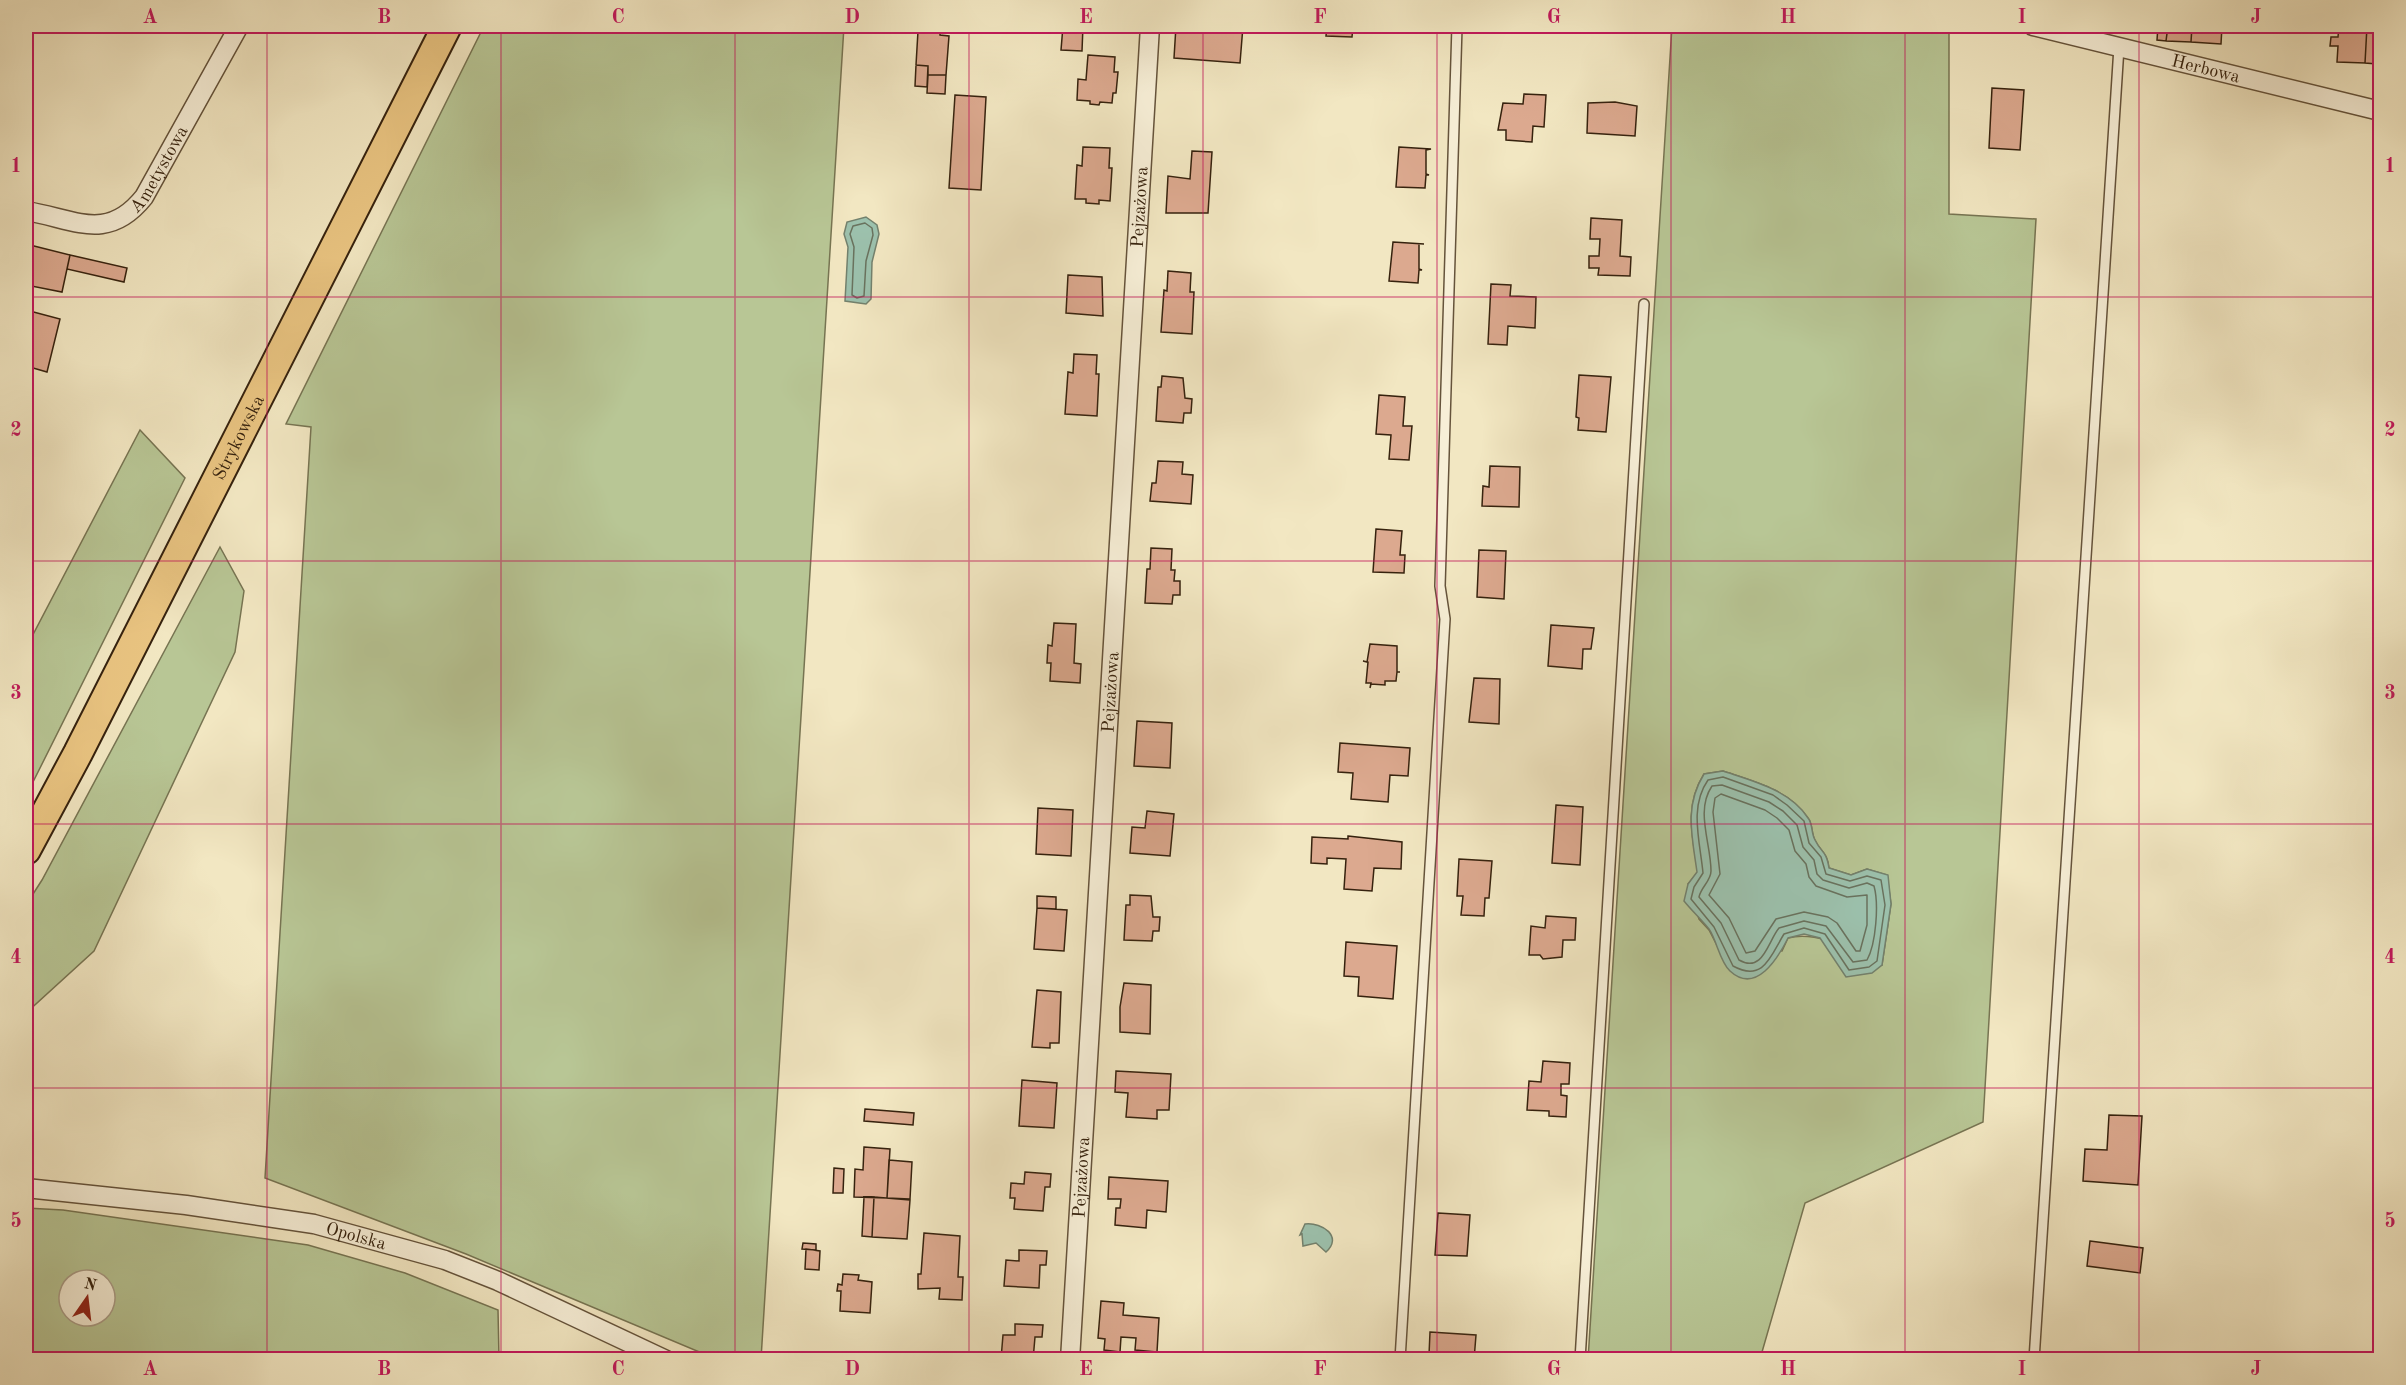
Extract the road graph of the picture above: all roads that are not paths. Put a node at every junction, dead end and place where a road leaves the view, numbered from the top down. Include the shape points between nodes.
1 (239, 26) edge
2 (447, 26) edge
3 (1150, 26) edge
4 (1457, 26) edge
5 (2032, 26) edge
6 (2119, 47) junction
7 (2380, 111) edge
8 (26, 211) edge
9 (1644, 304) dead end
10 (26, 850) edge
11 (26, 1188) edge
12 (666, 1359) edge
13 (1070, 1359) edge
14 (1400, 1359) edge
15 (1580, 1359) edge
16 (2034, 1359) edge

1 - 8 street, Ametystowa via 132,212 116,222 101,225
2 - 10 main road, Strykowska
3 - 13 street, Pejzażowa
4 - 14 lane via 1440,586 1445,619
5 - 6 street, Herbowa
6 - 7 street, Herbowa
6 - 16 lane
9 - 15 lane
11 - 12 street, Opolska via 186,1205 325,1227 445,1260

